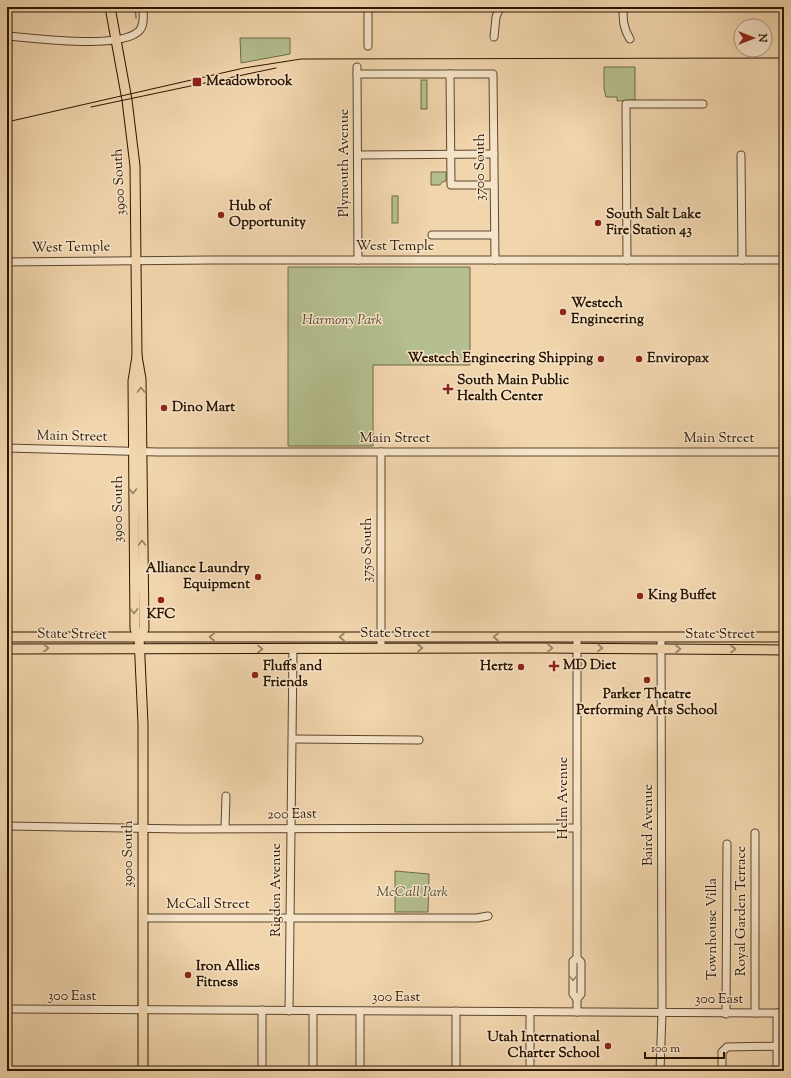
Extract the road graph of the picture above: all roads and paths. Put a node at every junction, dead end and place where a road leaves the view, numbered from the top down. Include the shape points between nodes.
1 (110, 7) edge
2 (143, 7) edge
3 (368, 7) edge
4 (500, 7) edge
5 (623, 7) edge
6 (7, 36) edge
7 (116, 38) junction
8 (494, 38) dead end
9 (630, 38) dead end
10 (368, 46) dead end
11 (450, 74) junction
12 (703, 104) dead end
13 (451, 154) junction
14 (494, 154) junction
15 (358, 155) junction
16 (741, 155) dead end
17 (494, 185) junction
18 (432, 235) dead end
19 (494, 235) junction
20 (358, 260) junction
21 (495, 260) junction
22 (627, 260) junction
23 (742, 260) junction
24 (784, 260) edge
25 (137, 261) junction
26 (7, 262) edge
27 (7, 448) edge
28 (137, 452) junction
29 (381, 452) junction
30 (784, 452) edge
31 (7, 637) edge
32 (139, 637) junction
33 (381, 637) junction
34 (577, 637) junction
35 (661, 637) junction
36 (784, 637) edge
37 (381, 648) junction
38 (577, 648) junction
39 (7, 649) edge
40 (293, 649) junction
41 (661, 649) junction
42 (139, 650) junction
43 (784, 650) edge
44 (293, 739) junction
45 (419, 740) dead end
46 (226, 796) dead end
47 (7, 826) edge
48 (143, 828) junction
49 (226, 828) junction
50 (291, 828) junction
51 (577, 828) junction
52 (755, 833) dead end
53 (727, 844) dead end
54 (488, 916) dead end
55 (143, 918) junction
56 (290, 918) junction
57 (7, 1009) edge
58 (143, 1010) junction
59 (262, 1010) junction
60 (289, 1010) junction
61 (313, 1011) junction
62 (360, 1011) junction
63 (456, 1011) junction
64 (530, 1012) junction
65 (577, 1012) junction
66 (662, 1013) junction
67 (755, 1013) junction
68 (781, 1013) edge
69 (726, 1014) junction
70 (781, 1046) edge
71 (143, 1071) edge
72 (262, 1071) edge
73 (313, 1071) edge
74 (360, 1071) edge
75 (456, 1071) edge
76 (530, 1071) edge
77 (660, 1071) edge
78 (722, 1071) edge
79 (777, 1071) edge

1 - 7 main road, 3900 South
2 - 7 street via 140,30 133,35
3 - 10 street
4 - 8 street via 496,17
5 - 9 street via 625,32
6 - 7 street via 103,42
7 - 25 main road, 3900 South via 135,166
11 - 13 street
11 - 14 street, 3700 South via 493,74
11 - 15 street, Plymouth Avenue via 357,70
12 - 22 street via 626,104
13 - 14 street
13 - 15 street
13 - 17 street via 451,185
14 - 17 street, 3700 South
15 - 20 street, Plymouth Avenue
16 - 23 street
17 - 19 street, 3700 South
18 - 19 street
19 - 21 street, 3700 South
20 - 21 street, West Temple
20 - 25 street, West Temple
21 - 22 street, West Temple
22 - 23 street, West Temple
23 - 24 street, West Temple
25 - 26 street, West Temple
25 - 28 main road, 3900 South via 137,356 132,381
27 - 28 street, Main Street
28 - 29 street, Main Street
28 - 32 main road, 3900 South via 135,629
29 - 30 street, Main Street
29 - 33 street, 3750 South
31 - 32 main road, State Street
33 -> 32 main road, State Street
32 - 42 main road, 3900 South
34 -> 33 main road, State Street
33 - 37 street, 3750 South
34 - 35 main road, State Street
34 - 38 street, Helm Avenue
35 - 36 main road, State Street
35 - 41 street, Baird Avenue
37 -> 38 main road, State Street
37 - 40 main road, State Street
38 -> 41 main road, State Street
38 - 51 street, Helm Avenue
39 -> 42 main road, State Street
42 -> 40 main road, State Street
40 - 44 street, Rigdon Avenue
41 -> 43 main road, State Street
41 - 66 street, Baird Avenue
42 - 48 main road, 3900 South via 143,724
44 - 45 street
44 - 50 street, Rigdon Avenue
46 - 49 street
47 - 48 street, 200 East
48 - 49 street, 200 East
48 - 55 main road, 3900 South
49 - 50 street, 200 East
50 - 51 street, 200 East
50 - 56 street, Rigdon Avenue
51 - 65 street, Helm Avenue via 577,958 573,961 573,994 577,999
52 - 67 street, Royal Garden Terrace
53 - 69 street, Townhouse Villa
54 - 56 street, McCall Street
55 - 56 street, McCall Street
55 - 58 main road, 3900 South
56 - 60 street, Rigdon Avenue
57 - 58 street, 300 East
58 - 59 street, 300 East
58 - 71 main road, 3900 South
59 - 60 street, 300 East
59 - 72 street
60 - 61 street, 300 East
61 - 62 street, 300 East
61 - 73 street
62 - 63 street, 300 East
62 - 74 street
63 - 64 street, 300 East
63 - 75 street
64 - 65 street, 300 East
64 - 76 street
65 - 66 street, 300 East
66 - 69 street, 300 East
66 - 77 street, Baird Avenue
67 - 68 street, 300 East
67 - 69 street, 300 East
68 - 70 street
70 - 78 street via 724,1048
70 - 79 street

